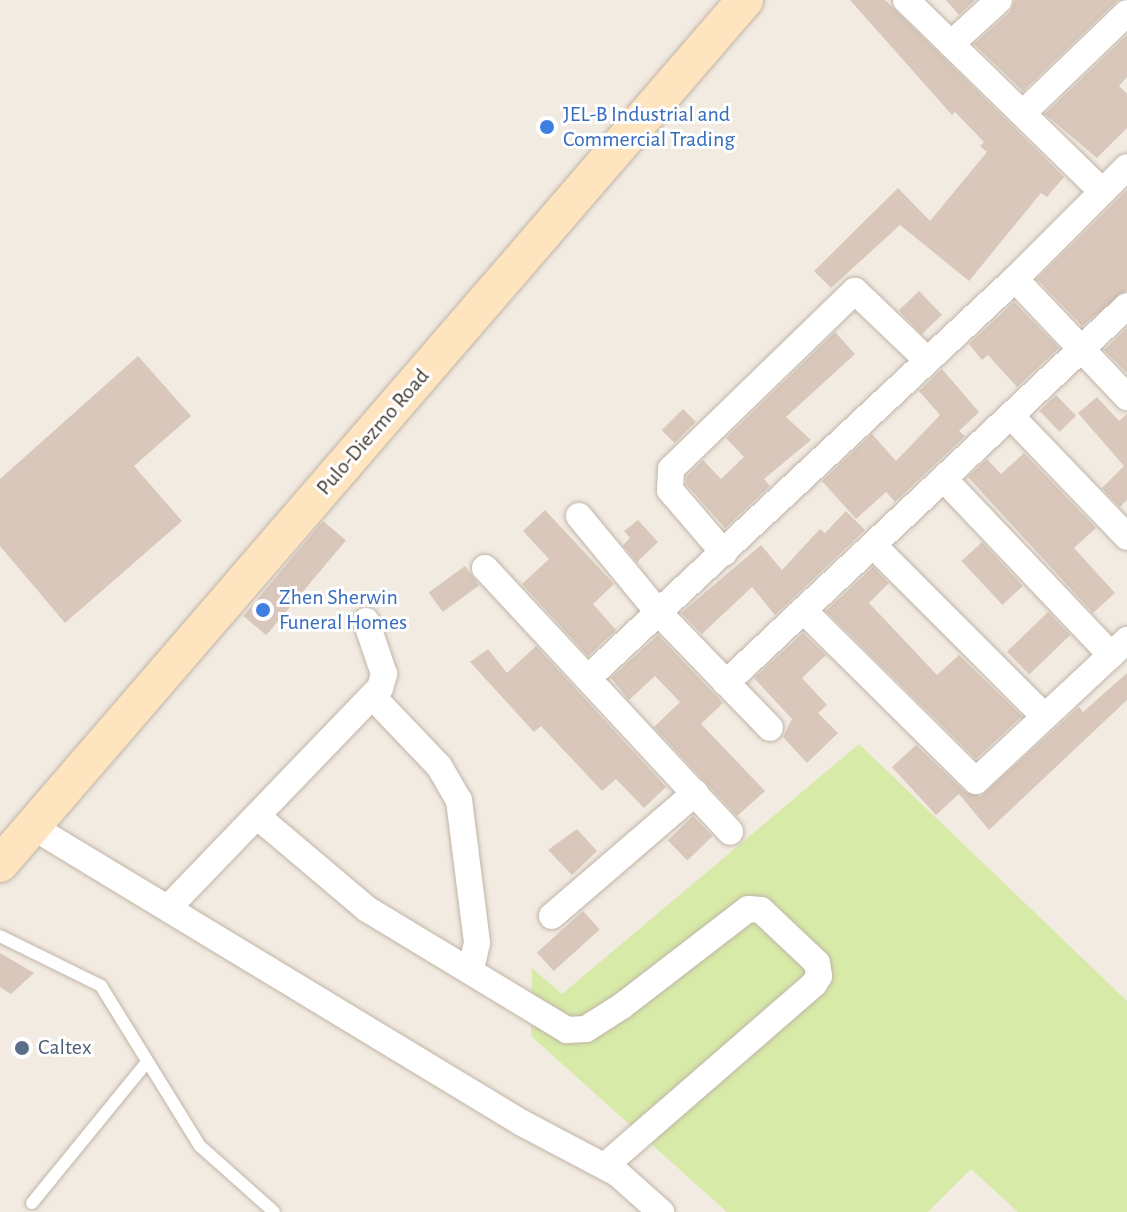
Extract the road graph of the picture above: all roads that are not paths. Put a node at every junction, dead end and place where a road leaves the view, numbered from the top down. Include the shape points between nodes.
1 (906, 0) edge
2 (999, 0) edge
3 (733, 8) edge
4 (1127, 13) edge
5 (951, 44) junction
6 (1023, 113) junction
7 (1127, 167) edge
8 (1102, 191) junction
9 (1015, 279) junction
10 (1127, 306) edge
11 (1083, 350) junction
12 (927, 360) junction
13 (1127, 397) edge
14 (1012, 417) junction
15 (944, 479) junction
16 (579, 516) dead end
17 (1127, 537) edge
18 (873, 545) junction
19 (724, 553) junction
20 (485, 568) dead end
21 (803, 610) junction
22 (658, 612) junction
23 (366, 621) dead end
24 (1119, 648) edge
25 (588, 678) junction
26 (726, 683) junction
27 (373, 697) junction
28 (1044, 716) junction
29 (770, 728) dead end
30 (695, 793) junction
31 (257, 816) junction
32 (33, 827) junction
33 (730, 832) dead end
34 (0, 864) edge
35 (168, 908) junction
36 (552, 916) dead end
37 (0, 936) edge
38 (471, 970) junction
39 (147, 1062) junction
40 (605, 1166) junction
41 (629, 1200) edge
42 (32, 1203) dead end
43 (271, 1211) edge
44 (661, 1212) edge

1 - 5 street
2 - 5 street
3 - 32 main road, Pulo-Diezmo Road
4 - 6 street
5 - 6 street
6 - 8 street
7 - 8 street
8 - 9 street
9 - 11 street
9 - 12 street
10 - 11 street
11 - 13 street
11 - 14 street
12 - 19 street
12 - 19 street via 855,291 671,469 670,490
14 - 15 street
14 - 17 street
15 - 18 street
15 - 24 street
16 - 22 street
18 - 21 street
18 - 28 street
19 - 22 street
20 - 25 street
21 - 26 street
21 - 28 street via 976,781
22 - 25 street
22 - 26 street
23 - 27 street via 384,674
24 - 28 street
25 - 30 street
26 - 29 street
27 - 31 street
27 - 38 street via 439,766 459,800 477,943
30 - 33 street
30 - 36 street
31 - 35 street
31 - 38 street via 367,909
32 - 34 main road, Pulo-Diezmo Road
32 - 35 street
35 - 40 street via 522,1123
37 - 39 lane via 101,986
38 - 40 street via 567,1030 578,1030 622,1006 748,909 761,910 817,963 821,969 814,984
39 - 42 lane
39 - 43 lane via 200,1146
40 - 41 street
41 - 44 street

